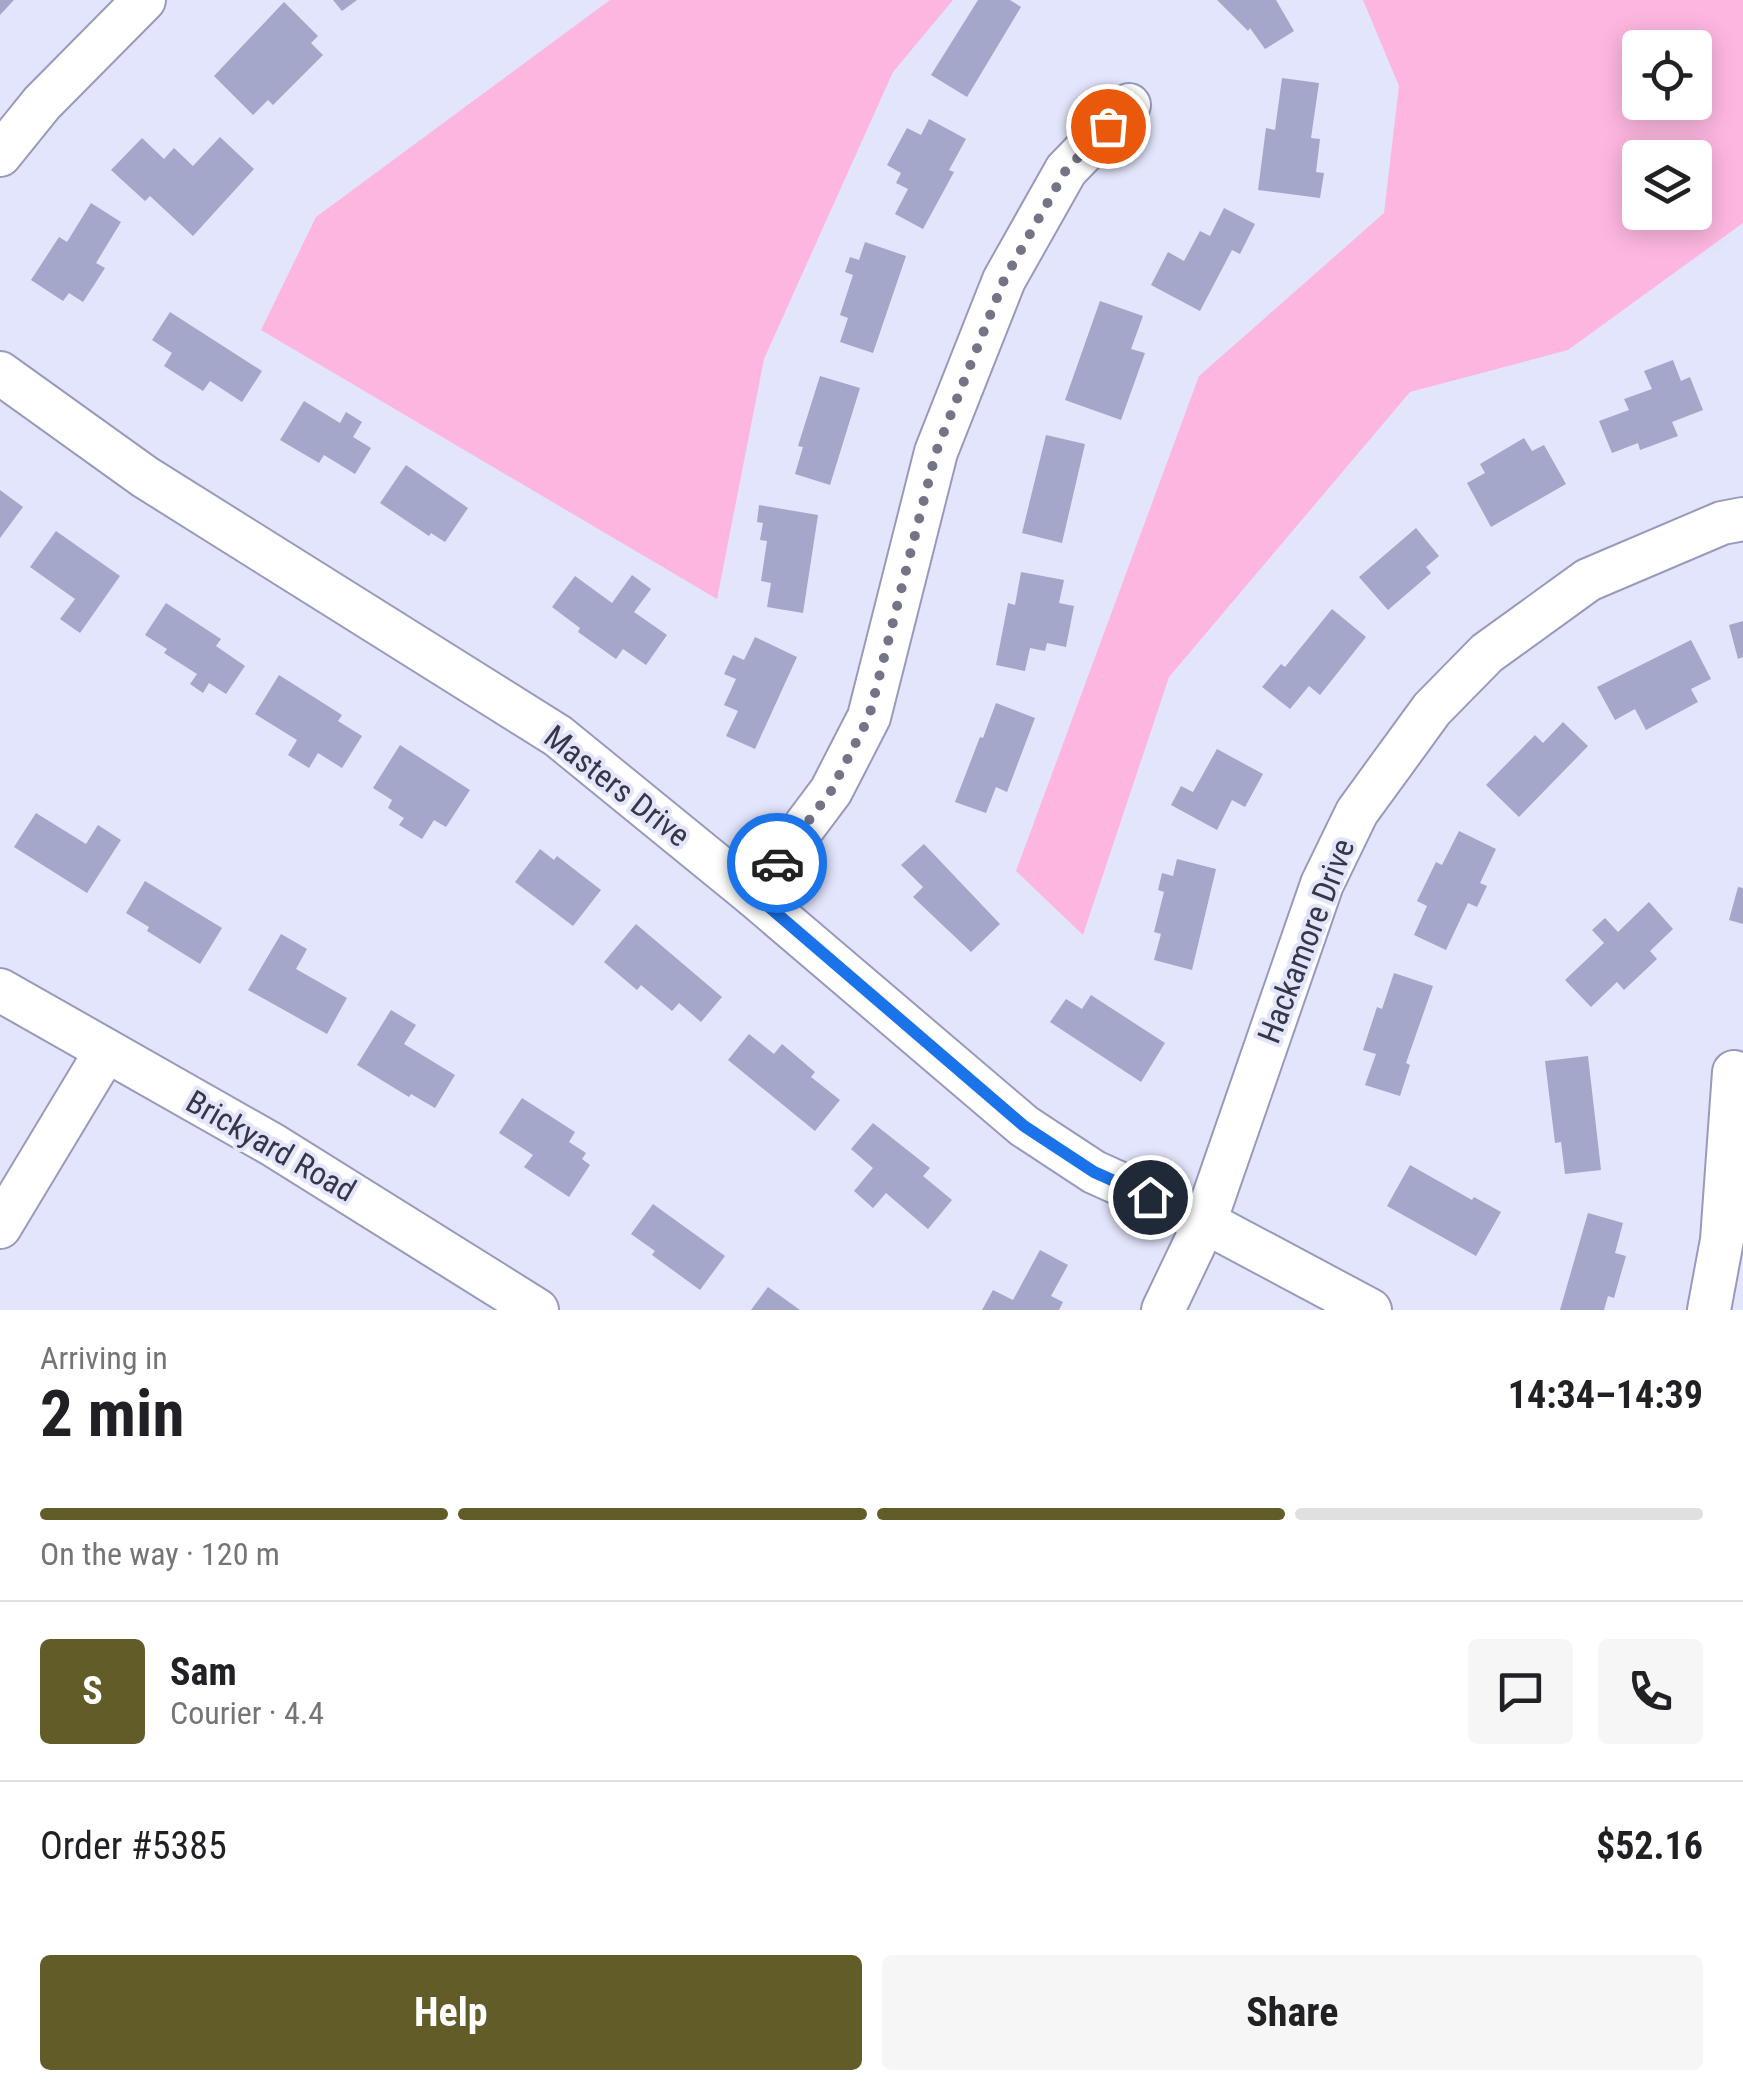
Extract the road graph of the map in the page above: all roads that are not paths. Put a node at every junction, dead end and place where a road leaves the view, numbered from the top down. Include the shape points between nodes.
1 (144, 0) edge
2 (1129, 105) dead end
3 (0, 155) edge
4 (0, 373) edge
5 (1743, 518) edge
6 (754, 894) junction
7 (0, 990) edge
8 (106, 1051) junction
9 (1734, 1072) dead end
10 (1205, 1222) junction
11 (0, 1227) edge
12 (537, 1310) edge
13 (1164, 1310) edge
14 (1370, 1310) edge
15 (1709, 1310) edge

1 - 3 street
2 - 6 street via 1066,170 1004,280 936,452 869,717 831,791
4 - 6 street, Masters Drive via 145,478 558,736
5 - 10 street, Hackamore Drive via 1588,580 1488,653 1432,709 1357,812 1322,884
6 - 10 street, Masters Drive via 1024,1126 1094,1172
7 - 8 street, Brickyard Road
8 - 11 street
8 - 12 street, Brickyard Road via 273,1145
9 - 15 street via 1722,1240
10 - 13 street, Hackamore Drive
10 - 14 street, Masters Drive

